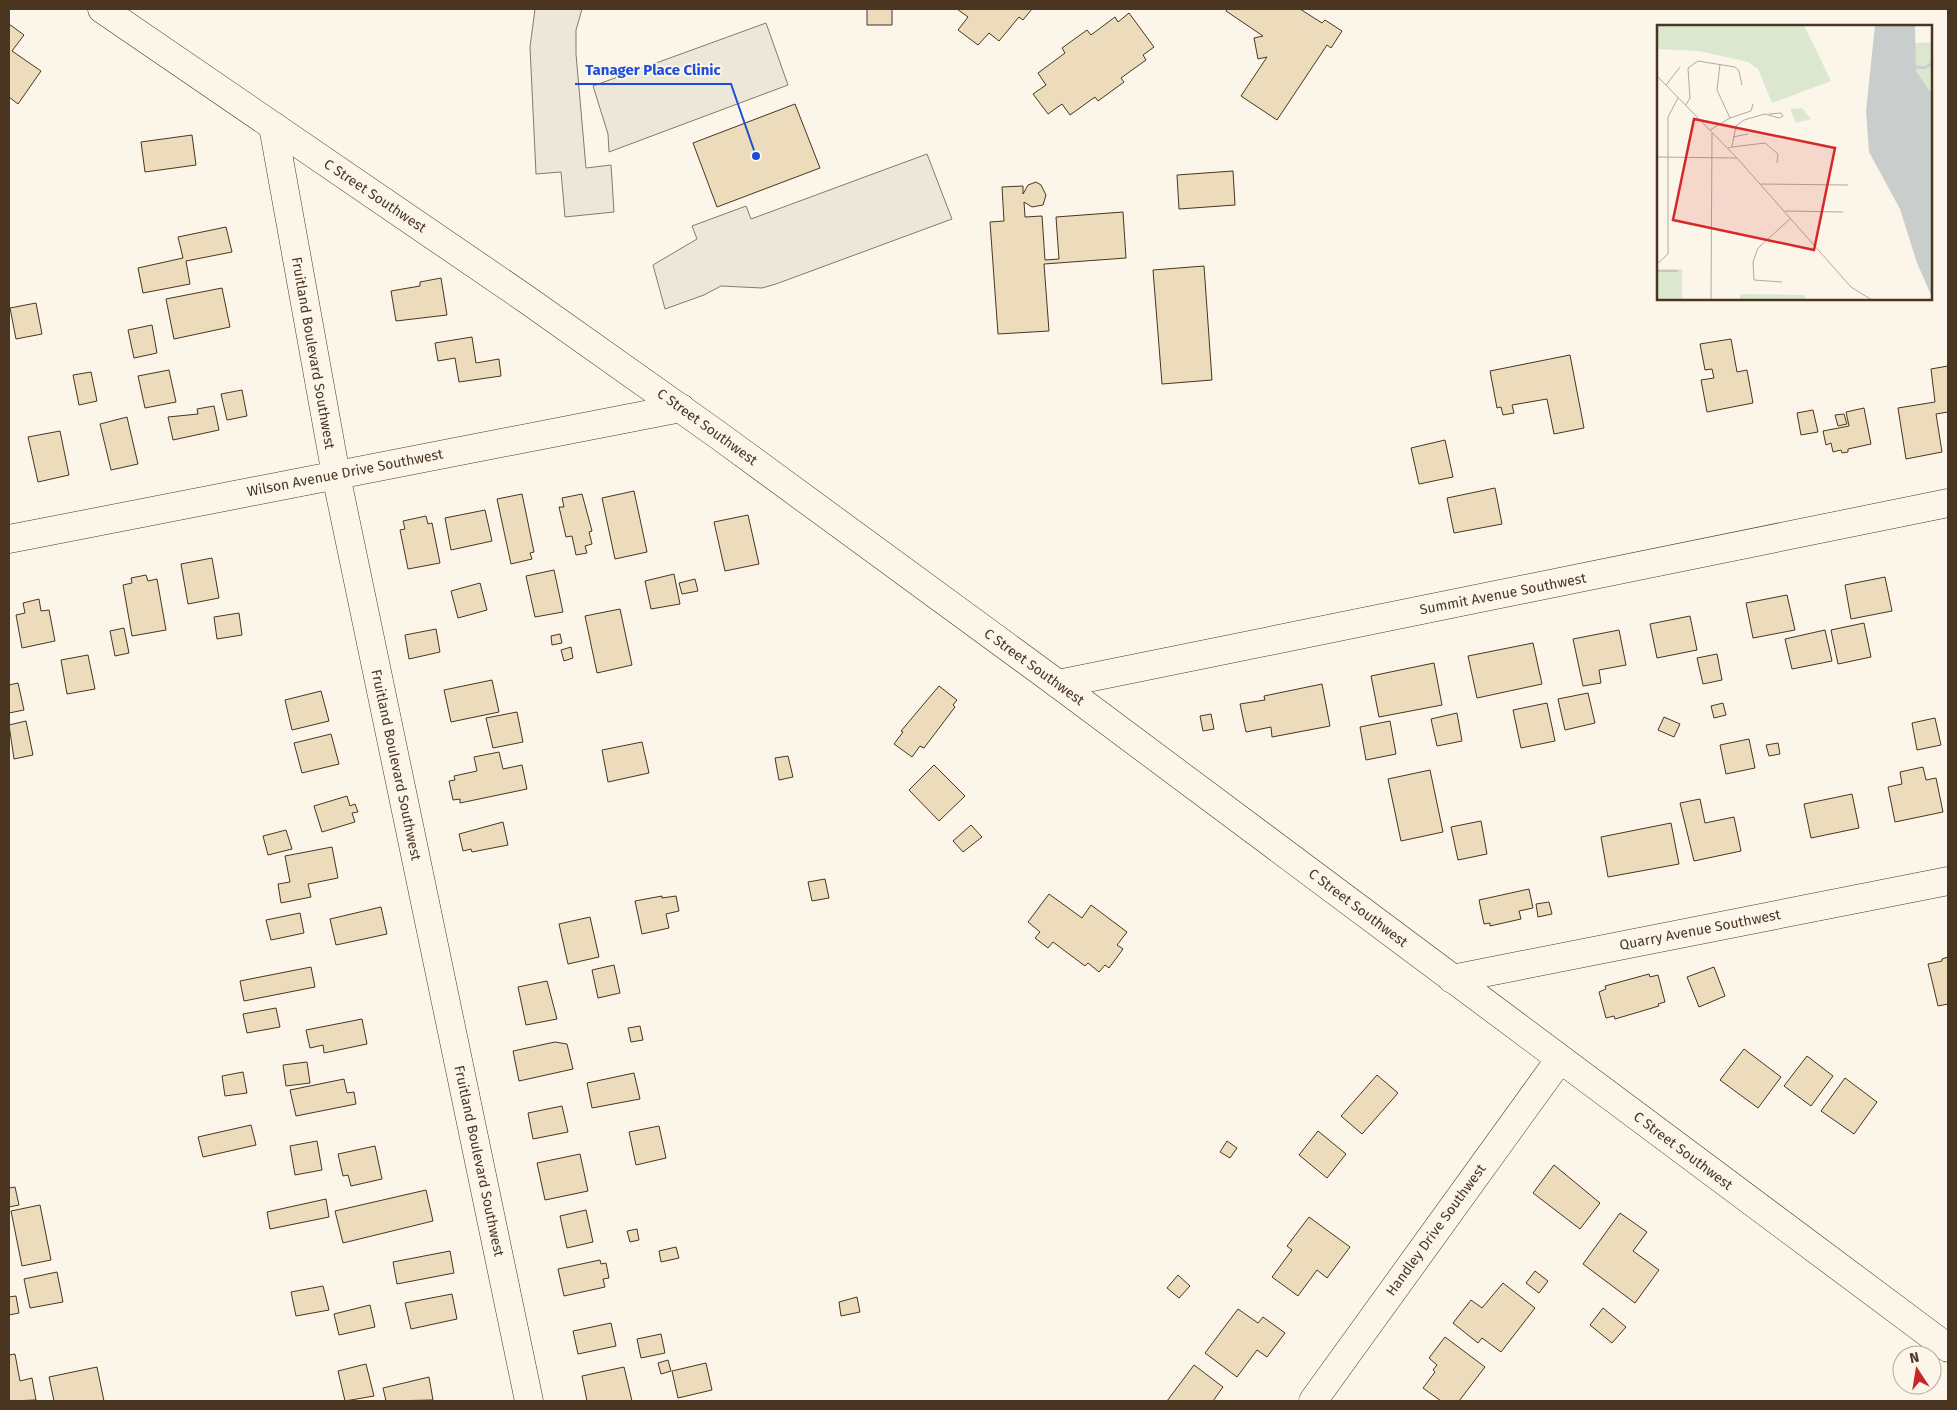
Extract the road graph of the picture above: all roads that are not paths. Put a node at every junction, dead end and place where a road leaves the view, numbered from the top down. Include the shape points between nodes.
1 (102, 9) edge
2 (272, 126) junction
3 (681, 408) junction
4 (336, 475) junction
5 (1948, 503) edge
6 (9, 539) edge
7 (1058, 684) junction
8 (1948, 881) edge
9 (1452, 978) junction
10 (1560, 1059) junction
11 (1948, 1348) edge
12 (529, 1401) edge
13 (1313, 1401) edge

1 - 2 street, C Street Southwest
2 - 3 street, C Street Southwest via 526,298
2 - 4 street, Fruitland Boulevard Southwest
3 - 4 street, Wilson Avenue Drive Southwest
3 - 7 street, C Street Southwest
4 - 6 street, Wilson Avenue Drive Southwest
4 - 12 street, Fruitland Boulevard Southwest
5 - 7 street, Summit Avenue Southwest
7 - 9 street, C Street Southwest
8 - 9 street, Quarry Avenue Southwest
9 - 10 street, C Street Southwest
10 - 11 street, C Street Southwest
10 - 13 street, Handley Drive Southwest

